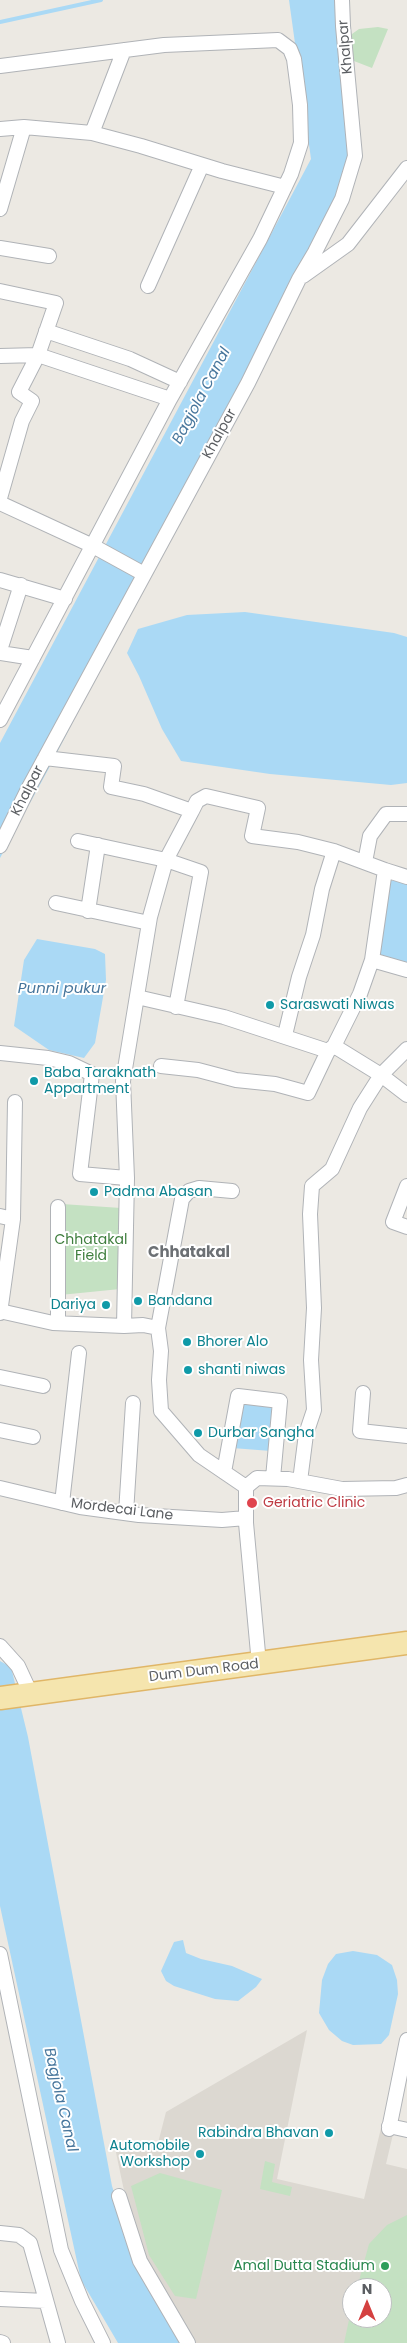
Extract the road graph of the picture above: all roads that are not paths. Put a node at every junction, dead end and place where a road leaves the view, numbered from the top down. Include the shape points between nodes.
1 (342, 0) edge
2 (124, 50) junction
3 (0, 66) edge
4 (24, 127) junction
5 (0, 129) edge
6 (92, 133) junction
7 (202, 165) junction
8 (407, 168) edge
9 (285, 187) junction
10 (0, 210) edge
11 (0, 248) edge
12 (49, 256) dead end
13 (299, 279) junction
14 (148, 286) dead end
15 (0, 291) edge
16 (46, 331) junction
17 (38, 355) junction
18 (0, 356) edge
19 (180, 382) junction
20 (170, 399) junction
21 (0, 498) edge
22 (0, 503) edge
23 (94, 546) junction
24 (144, 574) junction
25 (0, 580) edge
26 (22, 586) junction
27 (65, 599) junction
28 (0, 652) edge
29 (33, 658) junction
30 (0, 720) edge
31 (45, 758) junction
32 (192, 811) junction
33 (407, 814) edge
34 (78, 841) dead end
35 (98, 845) junction
36 (0, 846) edge
37 (334, 852) junction
38 (166, 860) junction
39 (365, 862) junction
40 (384, 870) junction
41 (407, 877) edge
42 (56, 903) dead end
43 (88, 911) junction
44 (149, 923) junction
45 (372, 960) junction
46 (407, 970) edge
47 (136, 997) junction
48 (176, 1007) junction
49 (284, 1035) junction
50 (331, 1048) junction
51 (407, 1048) edge
52 (0, 1053) edge
53 (161, 1066) dead end
54 (381, 1075) junction
55 (407, 1095) edge
56 (15, 1102) dead end
57 (127, 1178) junction
58 (407, 1186) edge
59 (232, 1191) dead end
60 (58, 1207) dead end
61 (6, 1217) edge
62 (407, 1227) edge
63 (0, 1312) edge
64 (58, 1323) junction
65 (124, 1326) junction
66 (158, 1328) junction
67 (79, 1353) dead end
68 (0, 1377) edge
69 (43, 1386) dead end
70 (363, 1393) dead end
71 (133, 1403) dead end
72 (0, 1430) edge
73 (407, 1436) edge
74 (33, 1437) dead end
75 (224, 1472) junction
76 (273, 1478) junction
77 (300, 1481) junction
78 (407, 1485) edge
79 (246, 1487) junction
80 (0, 1488) edge
81 (62, 1503) junction
82 (126, 1513) junction
83 (246, 1518) junction
84 (407, 1642) edge
85 (0, 1646) edge
86 (259, 1664) junction
87 (31, 1694) junction
88 (0, 1698) edge
89 (0, 1954) edge
90 (407, 2040) edge
91 (405, 2056) edge
92 (407, 2130) edge
93 (119, 2196) dead end
94 (0, 2234) edge
95 (0, 2299) edge
96 (46, 2301) junction
97 (58, 2343) edge
98 (103, 2343) edge
99 (188, 2343) edge

1 - 13 street, Khalpar via 355,156 342,199
2 - 3 street
2 - 6 street
2 - 9 street via 269,39 283,43 294,58 301,144
4 - 5 street
4 - 6 street
4 - 10 street
6 - 7 street
7 - 9 street
7 - 14 street
8 - 13 street via 348,244
9 - 19 street via 260,239
11 - 12 street
13 - 24 street, Khalpar via 248,383
15 - 16 street via 56,303
16 - 17 street
16 - 19 street via 130,359
17 - 18 street
17 - 20 street
17 - 21 street via 20,392 32,400 22,421
19 - 20 street
20 - 23 street
22 - 23 street
23 - 24 street
23 - 27 street
24 - 31 street, Khalpar
25 - 26 street
26 - 27 street
26 - 28 street
27 - 29 street
28 - 29 street
29 - 30 street
31 - 32 street via 114,766 111,787 144,794
31 - 36 street, Khalpar
32 - 37 street via 197,801 206,796 258,808 252,836 298,842
32 - 38 street
33 - 39 street via 386,814 370,836
34 - 35 street
35 - 38 street
35 - 43 street
37 - 39 street
37 - 49 street
38 - 44 street
38 - 48 street via 201,872
39 - 40 street
40 - 41 street
40 - 45 street
42 - 43 street
43 - 44 street
44 - 47 street
45 - 46 street
45 - 50 street via 360,994
47 - 48 street
47 - 57 street via 123,1081
48 - 49 street
49 - 50 street
50 - 53 street via 308,1093 276,1084
50 - 54 street
51 - 54 street
52 - 57 street via 48,1058 92,1074 80,1174
54 - 55 street
54 - 77 street via 360,1108 332,1169 312,1186 314,1308 311,1360 314,1410 306,1434
56 - 61 street
57 - 65 street
58 - 62 street via 393,1222
59 - 66 street via 199,1188 182,1198
60 - 64 street
61 - 63 street
63 - 64 street
64 - 65 street
65 - 66 street
66 - 75 street via 162,1411 199,1455
67 - 81 street
68 - 69 street
70 - 73 street via 360,1431
71 - 82 street
72 - 74 street
75 - 76 street via 238,1396 280,1401
75 - 79 street
76 - 77 street
76 - 79 street via 257,1478
77 - 78 street via 342,1489
79 - 83 street
80 - 81 street, Mordecai Lane
81 - 82 street, Mordecai Lane
82 - 83 street, Mordecai Lane via 222,1520
83 - 86 street
84 - 86 main road, Dum Dum Road
85 - 87 street via 18,1666
86 - 87 main road, Dum Dum Road
87 - 88 main road, Dum Dum Road
89 - 98 street via 61,2250
90 - 91 street
91 - 92 street via 389,2127
93 - 99 street via 140,2261
94 - 96 street via 19,2236 30,2243
95 - 96 street
96 - 97 street

